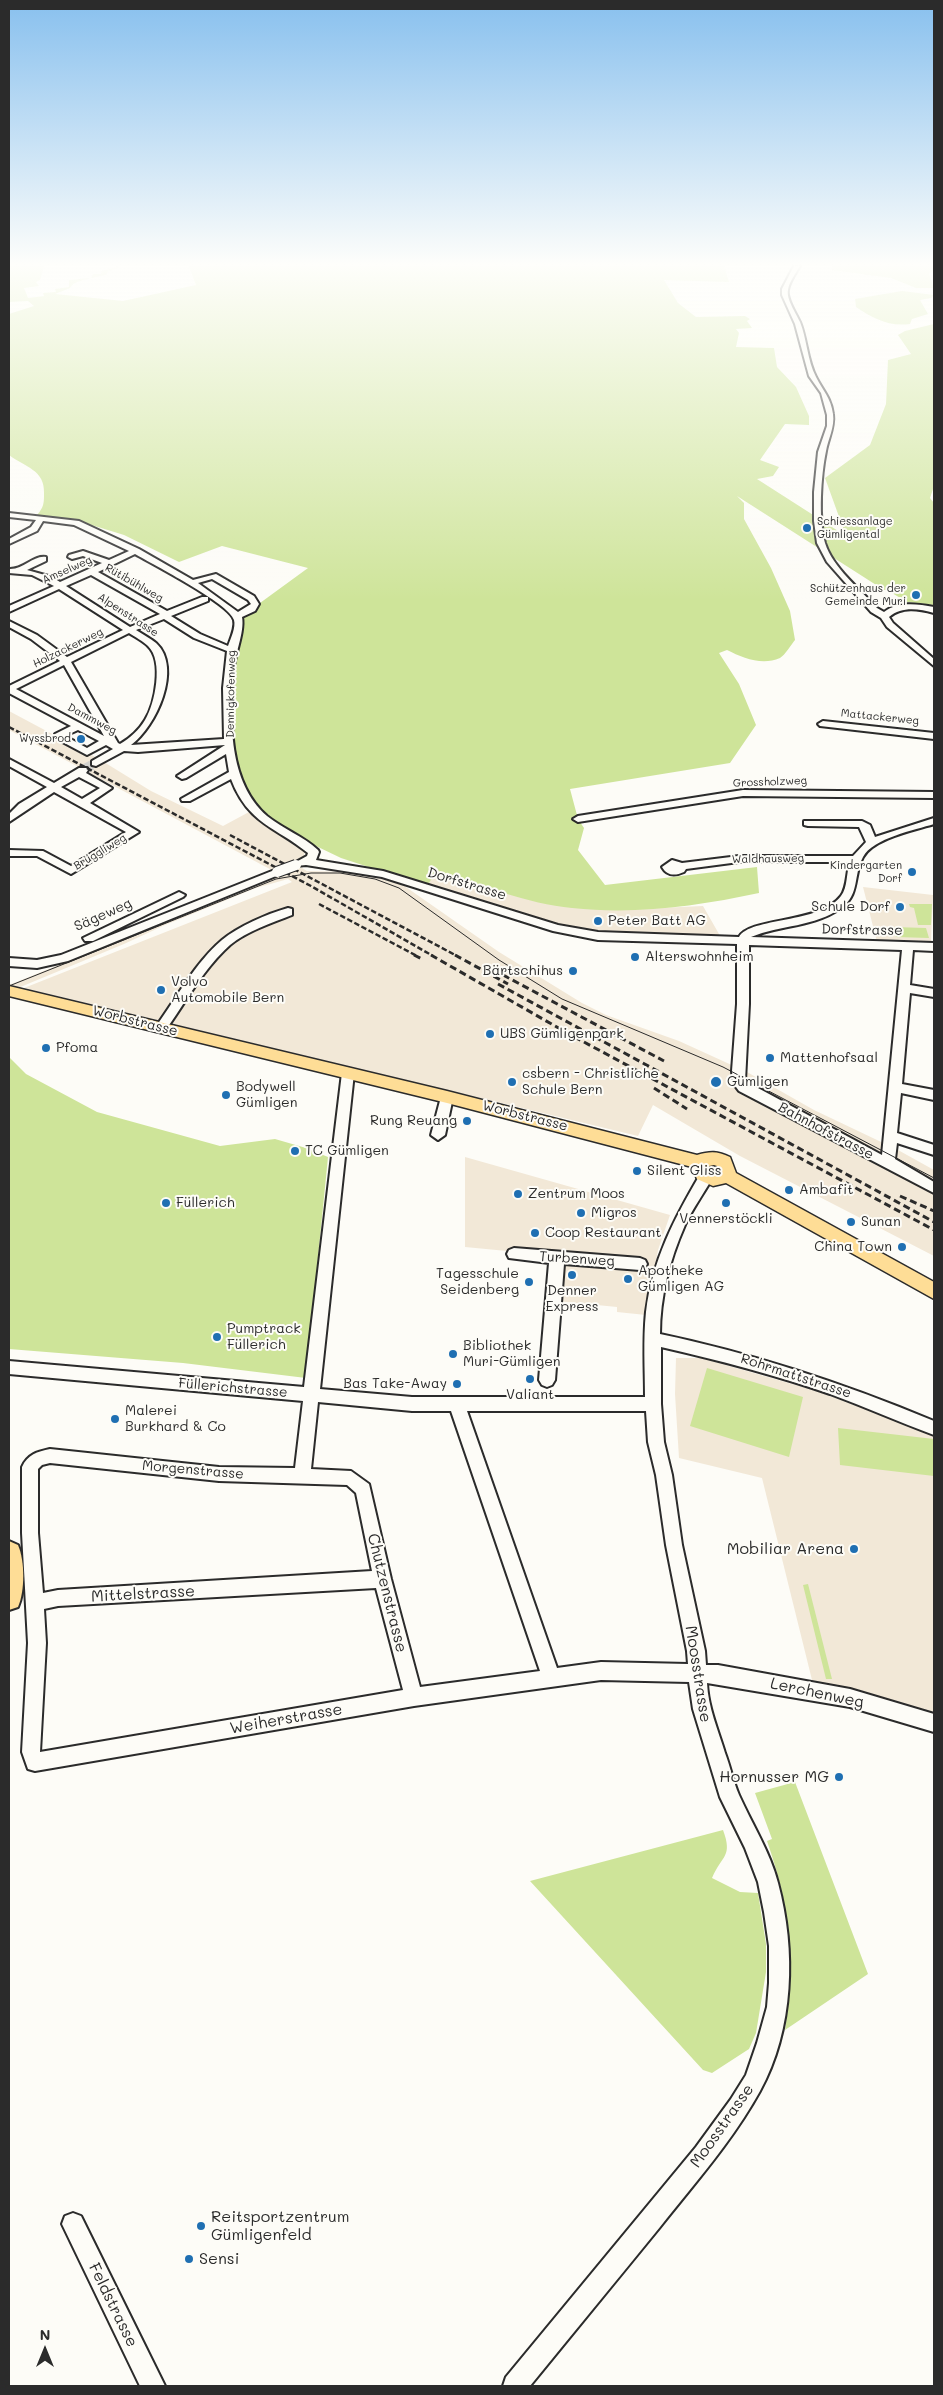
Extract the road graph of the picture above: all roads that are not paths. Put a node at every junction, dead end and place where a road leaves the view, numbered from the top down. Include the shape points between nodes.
1 (814, 378) edge
2 (9, 516) edge
3 (41, 518) junction
4 (9, 542) edge
5 (136, 551) junction
6 (72, 557) dead end
7 (39, 559) dead end
8 (109, 563) junction
9 (9, 571) edge
10 (19, 571) junction
11 (92, 571) junction
12 (191, 583) junction
13 (59, 586) junction
14 (205, 599) dead end
15 (9, 609) edge
16 (934, 610) edge
17 (165, 615) junction
18 (237, 616) junction
19 (884, 616) junction
20 (9, 624) edge
21 (128, 630) junction
22 (231, 650) junction
23 (66, 661) junction
24 (934, 663) edge
25 (9, 689) edge
26 (823, 724) dead end
27 (78, 726) junction
28 (934, 736) edge
29 (114, 744) junction
30 (229, 745) junction
31 (172, 747) junction
32 (153, 759) dead end
33 (9, 762) edge
34 (96, 763) tunnel mouth
35 (81, 772) joint
36 (234, 774) junction
37 (182, 776) dead end
38 (195, 782) dead end
39 (54, 787) junction
40 (206, 788) junction
41 (934, 795) edge
42 (186, 798) dead end
43 (80, 804) junction
44 (9, 819) edge
45 (578, 819) dead end
46 (934, 821) edge
47 (808, 823) dead end
48 (872, 843) junction
49 (9, 853) edge
50 (856, 860) junction
51 (301, 864) junction
52 (681, 866) dead end
53 (179, 895) dead end
54 (288, 912) dead end
55 (743, 942) junction
56 (908, 946) junction
57 (934, 947) edge
58 (9, 962) edge
59 (40, 964) junction
60 (904, 988) junction
61 (11, 993) edge
62 (934, 993) edge
63 (161, 1028) junction
64 (348, 1073) junction
65 (895, 1087) junction
66 (934, 1095) edge
67 (447, 1097) junction
68 (438, 1136) dead end
69 (890, 1136) junction
70 (934, 1150) edge
71 (892, 1166) junction
72 (704, 1170) junction
73 (934, 1188) edge
74 (514, 1254) dead end
75 (557, 1258) junction
76 (640, 1264) dead end
77 (934, 1291) edge
78 (652, 1339) junction
79 (9, 1367) edge
80 (547, 1380) dead end
81 (312, 1396) junction
82 (653, 1404) junction
83 (457, 1405) junction
84 (934, 1428) edge
85 (302, 1476) junction
86 (363, 1489) joint
87 (9, 1553) edge
88 (382, 1579) junction
89 (9, 1598) edge
90 (35, 1603) junction
91 (698, 1672) junction
92 (552, 1677) junction
93 (414, 1697) junction
94 (934, 1723) edge
95 (73, 2224) dead end
96 (153, 2386) edge
97 (515, 2386) edge

1 - 19 street via 824,393 830,415 818,492 821,543 843,576 874,610
2 - 3 street
3 - 4 street via 34,529
3 - 5 street via 79,524
5 - 8 street, Amselweg
5 - 12 street
6 - 8 street via 82,553
7 - 10 street via 44,559
8 - 11 street, Amselweg
9 - 10 street, Alpenstrasse
10 - 13 street, Alpenstrasse via 39,575
11 - 13 street, Amselweg
11 - 17 street, Rütibühlweg
12 - 18 street via 226,604
12 - 18 street via 213,576 251,598 255,604 252,610
13 - 15 street, Amselweg
13 - 21 street, Alpenstrasse
14 - 17 street, Holzackerweg
16 - 19 street via 907,607
17 - 21 street, Holzackerweg
17 - 22 street via 196,636
18 - 22 street, Dennigkofenweg
19 - 24 street
20 - 23 street via 34,637
21 - 23 street, Holzackerweg
21 - 29 street, Alpenstrasse via 153,645 158,653 160,689 157,710 148,726
22 - 30 street, Dennigkofenweg
23 - 25 street, Holzackerweg
23 - 29 street
25 - 27 street, Dammweg
26 - 28 street, Mattackerweg
27 - 29 street, Dammweg
27 - 29 street via 58,736 87,752
29 - 31 street, Dammweg via 138,749
29 - 34 street, Alpenstrasse
30 - 31 street, Dammweg
30 - 36 street, Dennigkofenweg
30 - 37 street
31 - 32 street
33 - 39 street, Brüggliweg
35 - 39 street
35 - 43 street via 107,788
36 - 40 street
36 - 51 street, Dennigkofenweg via 240,790 262,816 314,852 314,857
38 - 40 street
39 - 43 street, Brüggliweg
39 - 44 street
40 - 42 street
41 - 45 street, Grossholzweg via 743,793
43 - 49 street, Brüggliweg via 134,832 71,871 35,852
46 - 48 street
47 - 48 street via 858,823 866,827
48 - 50 street
50 - 52 street, Waldhausweg via 738,858
50 - 55 street via 852,888 835,908 814,917 748,934
51 - 55 street, Dorfstrasse via 384,874 577,933
51 - 59 street, Dorfstrasse, bridge via 64,958
53 - 59 street, Sägeweg via 45,957
54 - 63 street via 227,942 210,960
55 - 56 street, Dorfstrasse
55 - 71 street, Bahnhofstrasse via 739,1083
56 - 57 street, Dorfstrasse
56 - 60 street
58 - 59 street, Dorfstrasse
60 - 62 street
60 - 65 street
61 - 63 main road, Worbstrasse
63 - 64 main road, Worbstrasse
64 - 67 main road, Worbstrasse
64 - 81 street
65 - 66 street
65 - 69 street
67 - 68 street
67 - 72 main road, Worbstrasse
69 - 70 street
69 - 71 street via 888,1160
71 - 73 street, Bahnhofstrasse
72 - 77 main road via 718,1179 726,1175
72 - 78 street, Moosstrasse via 664,1258 655,1295
74 - 75 street, Turbenweg
75 - 76 street, Turbenweg
75 - 80 street
78 - 82 street, Moosstrasse
78 - 84 street, Rohrmattstrasse via 802,1376
79 - 81 street, Füllerichstrasse
81 - 83 street, Füllerichstrasse
81 - 85 street
82 - 83 street, Füllerichstrasse
82 - 91 street, Moosstrasse via 656,1442
83 - 92 street
85 - 86 street, Morgenstrasse via 350,1478
85 - 90 street, Morgenstrasse via 220,1474 42,1457 33,1462 29,1473
86 - 88 street, Chutzenstrasse
87 - 89 highway
88 - 90 street, Mittelstrasse via 58,1598
88 - 93 street, Chutzenstrasse
90 - 93 street, Weiherstrasse via 37,1642 31,1752 34,1762
91 - 92 street, Weiherstrasse via 601,1671
91 - 94 street, Lerchenweg via 850,1698
91 - 97 street, Moosstrasse via 698,1690 709,1733 730,1798 754,1842 774,1912 780,1982 768,2044 754,2081 704,2155
92 - 93 street, Weiherstrasse
95 - 96 street, Feldstrasse

